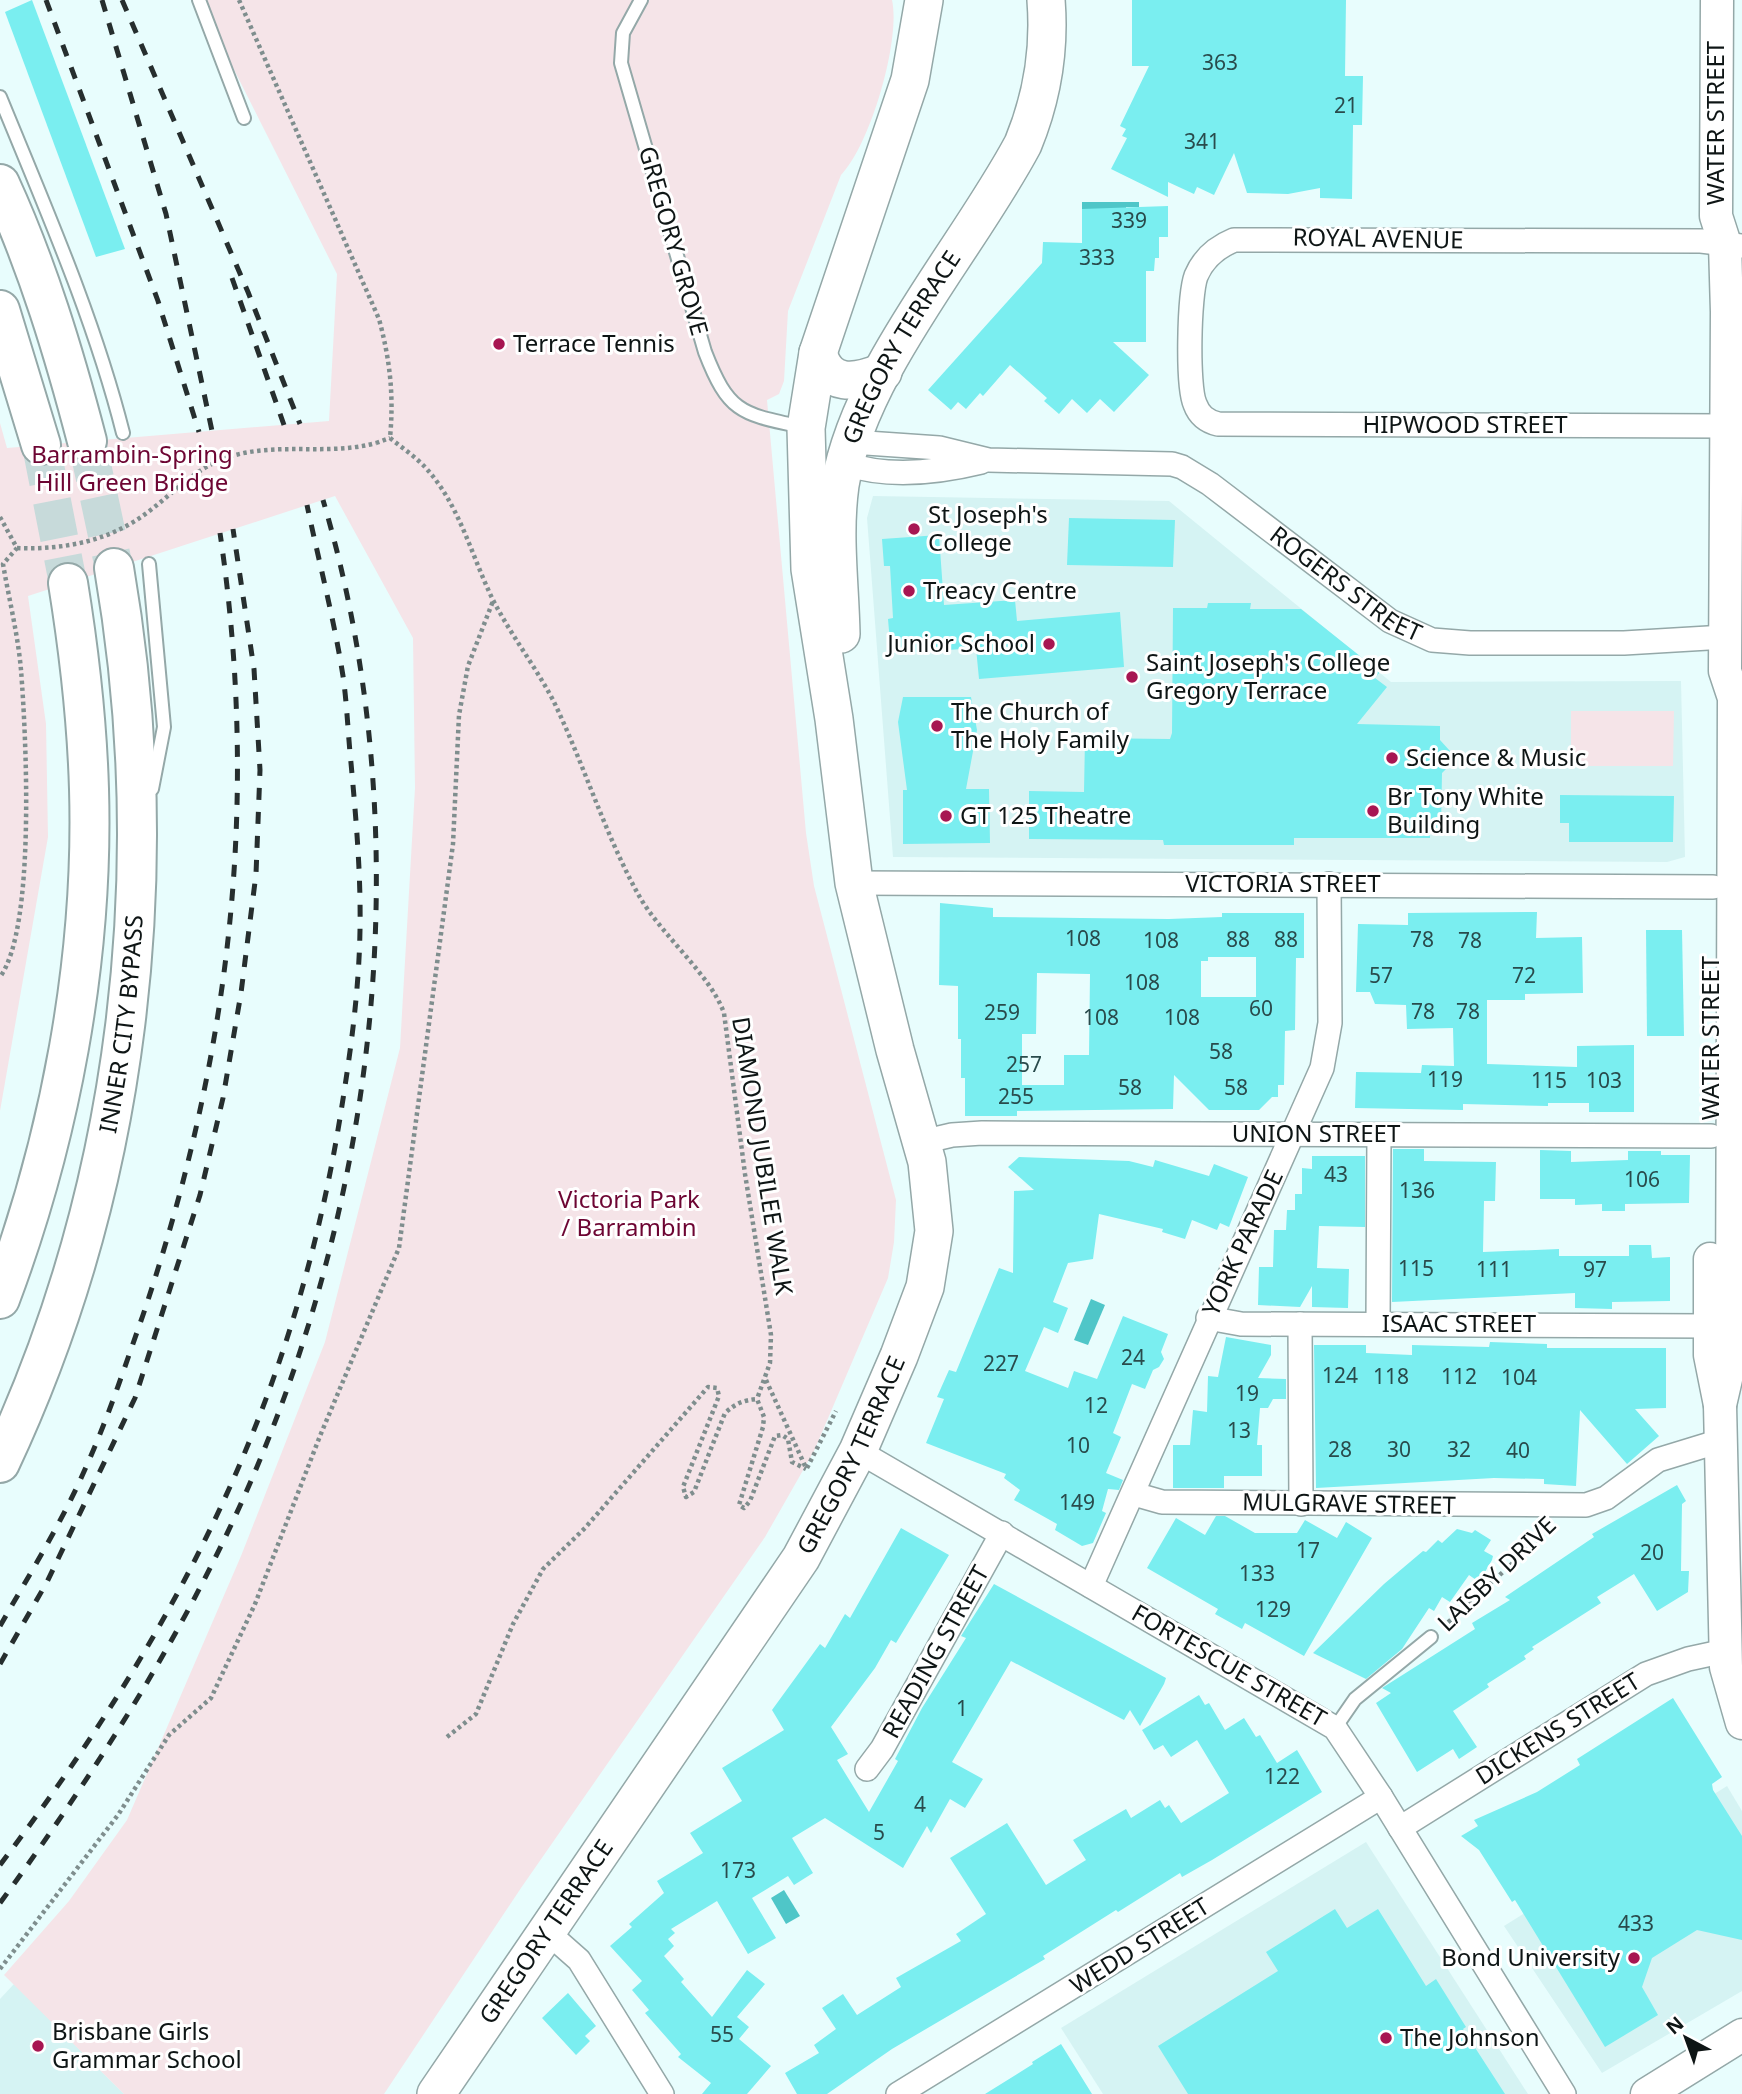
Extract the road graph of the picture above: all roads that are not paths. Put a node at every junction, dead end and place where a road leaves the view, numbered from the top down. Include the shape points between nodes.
1 (199, 0) edge
2 (641, 0) edge
3 (924, 0) edge
4 (1046, 0) edge
5 (1717, 0) edge
6 (1738, 0) edge
7 (0, 97) edge
8 (244, 118) dead end
9 (0, 184) edge
10 (1733, 245) edge
11 (0, 310) edge
12 (818, 353) junction
13 (883, 372) junction
14 (1205, 420) joint
15 (1726, 426) junction
16 (806, 428) junction
17 (105, 437) joint
18 (41, 445) tunnel mouth
19 (849, 453) junction
20 (132, 566) tunnel mouth
21 (68, 583) tunnel mouth
22 (1725, 637) junction
23 (1734, 671) edge
24 (834, 719) junction
25 (854, 883) junction
26 (1329, 884) junction
27 (1729, 895) edge
28 (1294, 1133) junction
29 (1380, 1135) junction
30 (1711, 1136) junction
31 (922, 1142) junction
32 (0, 1299) edge
33 (1208, 1318) junction
34 (1300, 1324) junction
35 (1378, 1324) junction
36 (1728, 1326) edge
37 (1720, 1441) junction
38 (858, 1451) junction
39 (0, 1463) edge
40 (1134, 1494) junction
41 (1300, 1503) junction
42 (1565, 1507) joint
43 (1002, 1533) junction
44 (1091, 1586) junction
45 (1432, 1637) road end
46 (1725, 1651) junction
47 (1742, 1723) edge
48 (1335, 1728) junction
49 (867, 1769) dead end
50 (1381, 1797) junction
51 (1400, 1828) junction
52 (545, 1930) junction
53 (1742, 2035) edge
54 (436, 2094) edge
55 (662, 2094) edge
56 (898, 2094) edge
57 (1564, 2094) edge
58 (1647, 2094) edge

1 - 8 lane
2 - 16 lane, GREGORY GROVE via 622,33 621,63 711,367 723,391 750,416
3 - 12 main road, GREGORY TERRACE via 910,80
4 - 13 main road, GREGORY TERRACE via 1046,64 1023,144
5 - 10 main road, WATER STREET via 1716,216
6 - 10 main road, WATER STREET via 1738,215
7 - 17 lane via 109,380
9 - 17 highway via 67,361
10 - 14 street, ROYAL AVENUE via 1234,240 1209,256 1194,285 1191,387 1195,407
10 - 15 main road, WATER STREET
11 - 18 highway
12 - 13 main road via 824,369 838,381 851,382
12 - 16 main road, GREGORY TERRACE
13 - 19 main road, GREGORY TERRACE
14 - 15 street, HIPWOOD STREET via 1242,425
15 - 22 main road, WATER STREET
16 - 19 main road, ROGERS STREET
16 - 24 main road, GREGORY TERRACE via 810,569
19 - 22 street, ROGERS STREET via 939,447 988,460 1150,462 1182,467 1390,621 1432,640 1624,643
19 - 24 main road, GREGORY TERRACE via 836,537 842,663
20 - 39 highway, INNER CITY BYPASS via 138,859 127,1009 102,1164 79,1256 52,1337
21 - 32 highway, INNER CITY BYPASS via 82,668 89,790 84,923 70,1040 55,1112
22 - 23 main road, WATER STREET
23 - 27 main road, WATER STREET
24 - 25 main road, GREGORY TERRACE
25 - 26 street, VICTORIA STREET
25 - 31 main road, GREGORY TERRACE
26 - 27 street, VICTORIA STREET
26 - 28 street, YORK PARADE via 1330,1023 1322,1068
27 - 30 main road, WATER STREET
27 - 36 main road, WATER STREET
28 - 29 street, UNION STREET
28 - 31 street, UNION STREET via 960,1133
28 - 33 street, YORK PARADE
29 - 30 street, UNION STREET
29 - 35 street
30 - 36 main road, WATER STREET
31 - 38 main road, GREGORY TERRACE via 933,1206 931,1259 912,1325
33 - 34 street, ISAAC STREET via 1241,1324
33 - 40 street, YORK PARADE
34 - 35 street, ISAAC STREET
34 - 41 street
35 - 36 street, ISAAC STREET
36 - 37 main road, WATER STREET via 1710,1355 1720,1405
37 - 42 street, LAISBY DRIVE via 1658,1460 1596,1503
37 - 46 main road, WATER STREET
38 - 43 street, FORTESCUE STREET
38 - 52 main road, GREGORY TERRACE via 786,1580
40 - 41 street, MULGRAVE STREET via 1162,1502
40 - 44 street, YORK PARADE
41 - 42 street, MULGRAVE STREET
43 - 44 street, FORTESCUE STREET
43 - 49 street, READING STREET
44 - 48 street, FORTESCUE STREET
45 - 48 lane, LAISBY DRIVE via 1355,1699
46 - 47 main road, WATER STREET via 1729,1685
46 - 51 street, DICKENS STREET via 1646,1674
48 - 50 street, FORTESCUE STREET
50 - 51 street, FORTESCUE STREET
50 - 56 street, WEDD STREET
51 - 57 street, FORTESCUE STREET
52 - 54 main road, GREGORY TERRACE
52 - 55 street via 579,1960
53 - 58 main road

